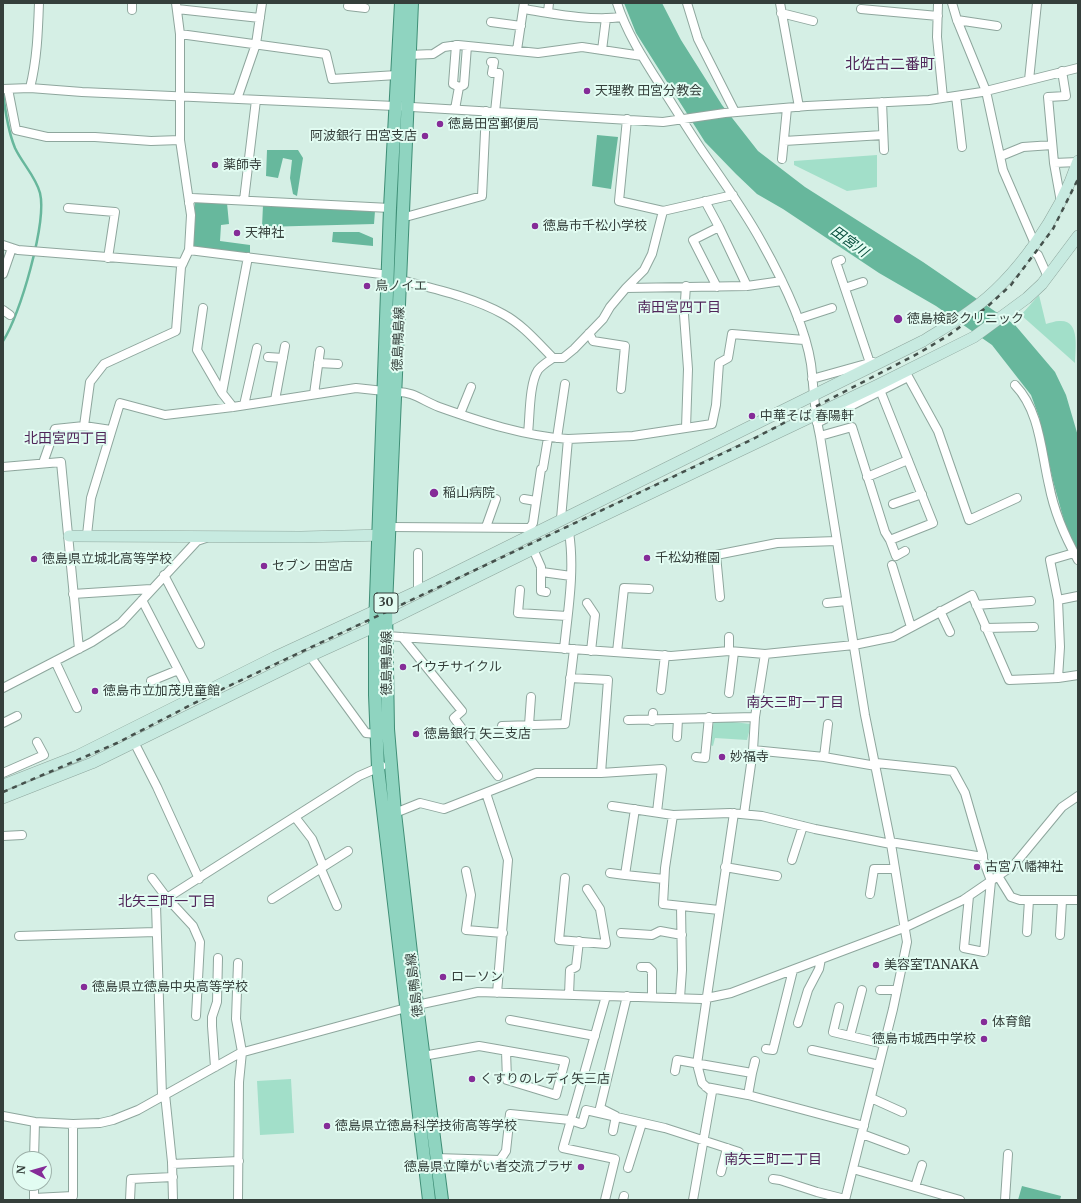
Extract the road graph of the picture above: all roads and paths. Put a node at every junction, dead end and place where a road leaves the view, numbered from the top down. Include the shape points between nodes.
1 (39, 3) edge
2 (262, 3) edge
3 (400, 3) edge
4 (412, 3) edge
5 (549, 3) edge
6 (617, 3) edge
7 (687, 3) edge
8 (780, 3) edge
9 (952, 3) edge
10 (1037, 3) edge
11 (938, 4) edge
12 (177, 6) edge
13 (524, 6) edge
14 (195, 7) edge
15 (348, 8) edge
16 (365, 8) dead end
17 (862, 9) dead end
18 (548, 12) junction
19 (781, 13) junction
20 (938, 16) junction
21 (622, 17) junction
22 (260, 18) junction
23 (606, 18) junction
24 (956, 20) junction
25 (813, 21) dead end
26 (491, 22) dead end
27 (521, 26) junction
28 (997, 26) dead end
29 (180, 34) junction
30 (256, 44) junction
31 (456, 45) junction
32 (467, 46) junction
33 (517, 50) junction
34 (602, 50) junction
35 (409, 55) junction
36 (642, 56) junction
37 (491, 62) dead end
38 (1078, 68) edge
39 (1062, 72) junction
40 (397, 75) junction
41 (1029, 80) junction
42 (458, 86) junction
43 (30, 88) junction
44 (6, 89) edge
45 (986, 91) junction
46 (180, 96) junction
47 (956, 96) junction
48 (943, 98) junction
49 (237, 99) junction
50 (256, 100) junction
51 (882, 102) junction
52 (396, 106) junction
53 (408, 107) junction
54 (799, 107) junction
55 (787, 108) junction
56 (455, 109) junction
57 (486, 111) junction
58 (495, 112) junction
59 (735, 112) junction
60 (684, 119) junction
61 (628, 120) junction
62 (883, 136) junction
63 (180, 140) junction
64 (784, 141) junction
65 (1052, 145) junction
66 (962, 147) dead end
67 (884, 150) dead end
68 (1001, 156) junction
69 (782, 159) dead end
70 (1078, 162) edge
71 (1054, 164) junction
72 (733, 195) junction
73 (244, 200) junction
74 (705, 201) junction
75 (189, 203) junction
76 (1061, 203) junction
77 (68, 208) dead end
78 (390, 208) junction
79 (663, 211) junction
80 (403, 215) junction
81 (719, 227) junction
82 (1078, 236) edge
83 (3, 246) edge
84 (1032, 247) junction
85 (12, 248) junction
86 (189, 250) junction
87 (248, 257) junction
88 (108, 258) junction
89 (841, 260) dead end
90 (183, 264) junction
91 (3, 274) edge
92 (389, 275) junction
93 (1048, 277) junction
94 (401, 280) junction
95 (782, 281) junction
96 (863, 282) dead end
97 (686, 286) junction
98 (717, 286) junction
99 (747, 286) junction
100 (626, 288) junction
101 (844, 288) junction
102 (203, 308) dead end
103 (832, 308) dead end
104 (798, 319) junction
105 (589, 333) junction
106 (804, 340) junction
107 (285, 346) dead end
108 (257, 348) dead end
109 (320, 351) dead end
110 (268, 357) dead end
111 (283, 358) junction
112 (553, 358) junction
113 (883, 361) junction
114 (318, 363) junction
115 (870, 363) junction
116 (338, 364) dead end
117 (907, 374) junction
118 (812, 379) junction
119 (565, 384) dead end
120 (1014, 384) dead end
121 (471, 387) dead end
122 (621, 389) dead end
123 (879, 389) junction
124 (384, 391) junction
125 (396, 392) junction
126 (222, 393) junction
127 (314, 394) junction
128 (814, 395) junction
129 (275, 400) junction
130 (244, 405) junction
131 (233, 407) junction
132 (460, 414) junction
133 (816, 418) junction
134 (84, 426) junction
135 (686, 428) junction
136 (111, 430) junction
137 (528, 433) junction
138 (820, 436) junction
139 (548, 438) junction
140 (557, 438) junction
141 (568, 439) junction
142 (908, 460) junction
143 (43, 463) junction
144 (3, 467) edge
145 (867, 477) junction
146 (922, 494) junction
147 (1017, 498) dead end
148 (496, 499) dead end
149 (524, 499) dead end
150 (536, 501) junction
151 (893, 504) dead end
152 (560, 519) junction
153 (486, 528) junction
154 (532, 531) junction
155 (386, 532) junction
156 (569, 532) junction
157 (69, 536) junction
158 (87, 536) junction
159 (208, 536) junction
160 (890, 540) junction
161 (838, 541) junction
162 (533, 549) junction
163 (905, 552) dead end
164 (418, 553) dead end
165 (1076, 556) edge
166 (892, 565) dead end
167 (542, 572) junction
168 (164, 575) junction
169 (571, 576) junction
170 (151, 589) junction
171 (649, 589) dead end
172 (520, 590) dead end
173 (418, 592) junction
174 (546, 592) dead end
175 (73, 594) junction
176 (1078, 596) edge
177 (720, 597) dead end
178 (142, 600) junction
179 (1058, 600) junction
180 (846, 601) junction
181 (1031, 601) dead end
182 (587, 603) dead end
183 (827, 603) dead end
184 (976, 605) junction
185 (381, 609) junction
186 (940, 611) junction
187 (567, 616) junction
188 (381, 624) junction
189 (911, 627) junction
190 (1034, 627) dead end
191 (985, 628) junction
192 (950, 632) dead end
193 (387, 636) junction
194 (402, 637) junction
195 (729, 637) dead end
196 (200, 644) dead end
197 (854, 645) junction
198 (79, 648) junction
199 (564, 649) junction
200 (574, 649) junction
201 (591, 651) junction
202 (732, 651) junction
203 (617, 652) junction
204 (765, 654) junction
205 (665, 655) junction
206 (310, 656) junction
207 (55, 661) junction
208 (178, 670) junction
209 (1078, 675) edge
210 (570, 678) junction
211 (1058, 678) junction
212 (150, 681) dead end
213 (186, 683) dead end
214 (3, 688) edge
215 (662, 690) dead end
216 (729, 693) dead end
217 (531, 697) dead end
218 (77, 708) dead end
219 (17, 716) dead end
220 (709, 717) junction
221 (755, 717) junction
222 (678, 719) junction
223 (628, 720) dead end
224 (3, 723) edge
225 (828, 724) dead end
226 (529, 725) junction
227 (376, 734) junction
228 (501, 735) dead end
229 (677, 737) dead end
230 (37, 742) dead end
231 (134, 742) junction
232 (753, 750) junction
233 (696, 757) dead end
234 (824, 758) junction
235 (390, 763) junction
236 (876, 764) junction
237 (378, 768) junction
238 (3, 773) edge
239 (601, 773) junction
240 (498, 776) dead end
241 (3, 785) edge
242 (486, 793) junction
243 (1078, 796) edge
244 (3, 798) edge
245 (612, 806) dead end
246 (635, 809) junction
247 (657, 812) junction
248 (395, 813) junction
249 (734, 813) junction
250 (744, 814) junction
251 (673, 815) junction
252 (295, 817) junction
253 (803, 826) junction
254 (3, 836) edge
255 (22, 836) dead end
256 (890, 843) junction
257 (348, 851) dead end
258 (983, 857) junction
259 (792, 860) dead end
260 (725, 867) junction
261 (322, 868) junction
262 (895, 869) junction
263 (466, 871) dead end
264 (610, 872) dead end
265 (625, 875) junction
266 (777, 876) dead end
267 (152, 878) dead end
268 (565, 878) dead end
269 (995, 878) junction
270 (199, 879) junction
271 (664, 879) junction
272 (587, 889) dead end
273 (870, 894) dead end
274 (969, 896) junction
275 (167, 898) junction
276 (272, 899) dead end
277 (1029, 900) junction
278 (1078, 900) edge
279 (1062, 901) junction
280 (337, 906) dead end
281 (681, 906) junction
282 (719, 910) junction
283 (906, 927) junction
284 (156, 932) junction
285 (1027, 932) dead end
286 (503, 933) junction
287 (621, 933) dead end
288 (1060, 934) dead end
289 (682, 935) junction
290 (19, 936) dead end
291 (578, 941) junction
292 (218, 958) dead end
293 (821, 959) junction
294 (238, 962) dead end
295 (641, 967) dead end
296 (793, 970) junction
297 (862, 990) dead end
298 (880, 990) dead end
299 (897, 990) junction
300 (497, 993) junction
301 (569, 995) junction
302 (606, 996) junction
303 (627, 996) junction
304 (652, 997) junction
305 (680, 998) junction
306 (706, 998) junction
307 (417, 1005) junction
308 (839, 1007) dead end
309 (405, 1009) junction
310 (196, 1016) dead end
311 (510, 1020) dead end
312 (798, 1023) dead end
313 (595, 1036) junction
314 (850, 1036) junction
315 (884, 1044) junction
316 (766, 1049) dead end
317 (812, 1050) dead end
318 (506, 1051) junction
319 (242, 1052) junction
320 (424, 1056) junction
321 (755, 1061) dead end
322 (697, 1064) junction
323 (879, 1065) junction
324 (215, 1067) junction
325 (675, 1071) dead end
326 (752, 1073) junction
327 (706, 1087) junction
328 (163, 1095) junction
329 (748, 1095) junction
330 (871, 1098) junction
331 (902, 1112) dead end
332 (3, 1116) edge
333 (616, 1116) junction
334 (570, 1120) junction
335 (34, 1122) junction
336 (642, 1123) junction
337 (73, 1124) junction
338 (863, 1130) junction
339 (613, 1131) dead end
340 (704, 1141) junction
341 (727, 1148) junction
342 (905, 1150) dead end
343 (34, 1151) edge
344 (739, 1152) dead end
345 (1008, 1154) dead end
346 (436, 1158) junction
347 (239, 1161) junction
348 (172, 1164) junction
349 (922, 1165) dead end
350 (628, 1168) dead end
351 (853, 1169) junction
352 (721, 1172) dead end
353 (172, 1177) junction
354 (773, 1179) dead end
355 (915, 1187) junction
356 (34, 1199) edge
357 (845, 1199) edge
358 (955, 1199) edge
359 (130, 1200) edge
360 (173, 1200) edge
361 (238, 1200) edge
362 (429, 1200) edge
363 (442, 1200) edge
364 (605, 1200) edge
365 (693, 1200) edge
366 (1005, 1200) edge

1 - 43 street via 38,41
2 - 22 street
3 - 40 main road, 徳島鴨島線 / 30
4 - 35 main road, 徳島鴨島線 / 30
5 - 18 street
6 - 21 street
7 - 59 street via 698,39
8 - 19 street
9 - 24 street
10 - 41 street
11 - 20 street
12 - 14 street
12 - 29 street
13 - 18 street
13 - 27 street
14 - 22 street
15 - 16 street
17 - 20 street
18 - 23 street
19 - 25 street
19 - 54 street
20 - 48 street via 939,71
21 - 23 street
21 - 36 street
22 - 30 street
23 - 34 street
24 - 28 street
24 - 45 street
26 - 27 street
27 - 33 street
29 - 30 street
29 - 46 street
30 - 40 street via 326,54 332,79
30 - 49 street
31 - 32 street
31 - 35 street via 444,47 433,54
31 - 42 street via 453,84
32 - 33 street
32 - 42 street via 464,86
33 - 34 street via 538,53 582,47
34 - 36 street
35 - 53 main road, 徳島鴨島線 / 30
36 - 60 street
37 - 58 street via 494,62 492,73 499,73
38 - 39 street
39 - 41 street
39 - 65 street via 1066,96 1048,97
40 - 52 main road, 徳島鴨島線 / 30
41 - 45 street
42 - 56 street
43 - 44 street
43 - 46 street
44 - 63 street via 16,130 47,137
45 - 47 street
45 - 68 street
46 - 49 street
46 - 63 street
47 - 48 street
47 - 66 street
48 - 51 street
49 - 50 street
50 - 52 street
50 - 73 street
51 - 54 street
51 - 62 street
52 - 53 street
52 - 78 main road, 徳島鴨島線 / 30
53 - 56 street
53 - 80 main road, 徳島鴨島線 / 30
54 - 55 street
55 - 59 street
55 - 64 street
56 - 57 street
57 - 58 street
57 - 80 street via 482,196 409,216
58 - 61 street
59 - 60 street
60 - 61 street via 664,122
60 - 72 street
61 - 79 street via 619,201
62 - 64 street
62 - 67 street
63 - 75 street
64 - 69 street
65 - 68 street via 1023,148
65 - 71 street
68 - 84 street via 1003,170
70 - 71 street
70 - 76 street
71 - 76 street
72 - 74 street
72 - 95 street via 762,241
73 - 75 street via 192,198
73 - 78 street
74 - 79 street
74 - 81 street
75 - 86 street
76 - 84 street
77 - 88 street via 115,212
78 - 92 main road, 徳島鴨島線 / 30
79 - 100 street via 652,254 644,270
80 - 94 main road, 徳島鴨島線 / 30
81 - 98 street via 693,240
81 - 99 street
82 - 93 street
83 - 85 street
84 - 93 street
84 - 113 street via 988,296 970,311 923,341
85 - 88 street
85 - 91 street
86 - 87 street
86 - 90 street
87 - 92 street
87 - 126 street
88 - 90 street
89 - 101 street via 836,262
90 - 134 street via 176,331 104,364 90,382
92 - 124 main road, 徳島鴨島線 / 30
93 - 117 street via 1027,298 974,337
94 - 112 street via 504,314 522,327
94 - 125 main road, 徳島鴨島線 / 30
95 - 99 street
95 - 104 street
96 - 101 street
97 - 98 street
97 - 100 street
97 - 135 street
98 - 99 street
100 - 105 street via 610,307 604,319
101 - 115 street
102 - 126 street via 197,350
103 - 104 street
104 - 106 street
105 - 112 street via 563,358
105 - 122 street via 593,341 625,346
106 - 118 street via 811,363
106 - 135 street via 732,334 728,358 719,363 712,424
107 - 111 street
108 - 130 street
109 - 114 street
110 - 111 street
111 - 129 street
112 - 137 street via 537,371 533,382
113 - 115 street
113 - 128 street
114 - 116 street
114 - 127 street
115 - 118 street
117 - 123 street
117 - 147 street via 938,431 969,520
118 - 128 street
119 - 140 street
120 - 165 street via 1030,409 1040,435 1049,486 1058,515
121 - 132 street
123 - 133 street
123 - 142 street
124 - 127 street via 356,388
124 - 155 main road, 徳島鴨島線 / 30
125 - 132 street via 405,392 432,405
125 - 155 main road, 徳島鴨島線 / 30
126 - 131 street
127 - 129 street
128 - 133 street
128 - 152 street
129 - 130 street
130 - 131 street
131 - 136 street via 165,415 120,403
132 - 137 street
133 - 138 street
133 - 156 street
134 - 136 street
134 - 143 street via 55,429
135 - 141 street via 633,436
136 - 158 street via 91,498
137 - 139 street
138 - 145 street via 852,427
138 - 161 street
139 - 140 street
139 - 150 street
140 - 141 street
141 - 152 street
142 - 145 street
142 - 146 street
143 - 144 street
143 - 157 street via 61,462
145 - 160 street
146 - 151 street
146 - 160 street via 933,523
148 - 153 street
149 - 150 street
150 - 154 street
152 - 154 street
153 - 154 street
153 - 155 street
154 - 173 street
155 - 159 street
155 - 185 main road, 徳島鴨島線 / 30
156 - 162 street
156 - 169 street via 572,552
157 - 158 street
157 - 175 street
158 - 159 street
159 - 168 street via 197,541
160 - 163 street via 896,556
161 - 177 street via 777,543 716,555
161 - 180 street
162 - 167 street
162 - 188 street
164 - 173 street
165 - 179 street via 1050,560
166 - 189 street
167 - 169 street
167 - 174 street via 542,591
168 - 170 street
168 - 196 street
169 - 187 street
170 - 175 street
170 - 178 street
171 - 203 street via 624,588
172 - 187 street via 518,614
173 - 185 street
175 - 198 street
176 - 179 street
178 - 198 street via 121,623
178 - 208 street
179 - 211 street
180 - 183 street
180 - 197 street
181 - 184 street
182 - 201 street via 595,615
184 - 186 street via 972,595
184 - 191 street
185 - 188 main road, 徳島鴨島線 / 30
185 - 241 street via 275,657 77,756
186 - 189 street
186 - 192 street
187 - 199 street
188 - 193 main road, 徳島鴨島線 / 30
188 - 206 street
188 - 227 main road, 徳島鴨島線 / 30
189 - 197 street via 893,637
190 - 191 street
191 - 211 street via 1009,680
193 - 194 street
193 - 235 main road, 徳島鴨島線 / 30
194 - 199 street
194 - 240 street via 462,711 454,718
195 - 202 street
197 - 204 street
197 - 236 street
198 - 207 street
199 - 200 street
200 - 201 street
200 - 210 street
201 - 203 street
202 - 204 street
202 - 205 street
202 - 216 street
203 - 205 street
204 - 221 street
205 - 215 street
206 - 227 street via 366,733
206 - 231 street
207 - 214 street
207 - 218 street
208 - 212 street
208 - 213 street
209 - 211 street
210 - 226 street via 565,724
210 - 239 street via 608,680
217 - 226 street
219 - 224 street
220 - 221 street
220 - 222 street
220 - 233 street via 705,758
221 - 232 street
222 - 223 street via 652,717
222 - 229 street
225 - 234 street
226 - 228 street via 502,726
227 - 237 main road, 徳島鴨島線 / 30
230 - 238 street via 44,755
231 - 244 street via 92,763
231 - 270 street
232 - 234 street
232 - 250 street
234 - 236 street
235 - 237 street
235 - 248 main road, 徳島鴨島線 / 30
236 - 256 street
236 - 258 street via 953,771 965,793
237 - 252 street via 359,776
237 - 309 main road, 徳島鴨島線 / 30
239 - 242 street via 536,773
239 - 247 street via 662,769
242 - 248 street via 444,809 420,803
242 - 286 street via 508,860
243 - 269 street via 1062,807 1014,865
245 - 246 street
246 - 247 street
246 - 265 street
247 - 251 street
248 - 307 main road, 徳島鴨島線 / 30
249 - 250 street
249 - 251 street
249 - 260 street
250 - 253 street
251 - 271 street
252 - 261 street via 312,839
252 - 270 street
253 - 256 street
253 - 259 street
254 - 255 street
256 - 258 street
256 - 262 street
257 - 261 street
258 - 269 street
260 - 266 street
260 - 282 street
261 - 276 street
261 - 280 street
262 - 273 street via 871,868
262 - 283 street
263 - 286 street via 471,895 466,930
264 - 265 street
265 - 271 street
267 - 275 street
268 - 291 street via 559,940
269 - 274 street
269 - 274 street via 984,952 964,948
269 - 277 street via 1011,897
270 - 275 street
271 - 281 street via 663,904
272 - 291 street via 600,909 606,944
274 - 283 street
275 - 284 street via 156,905
275 - 310 street via 193,926 200,942
277 - 279 street
277 - 285 street
278 - 279 street
279 - 288 street
281 - 282 street
281 - 289 street
282 - 306 street
283 - 293 street
283 - 299 street via 905,958
284 - 290 street
284 - 328 street
286 - 300 street
287 - 289 street via 652,935 660,931
289 - 305 street
291 - 301 street via 576,967 570,970
292 - 324 street via 217,1002 212,1017
293 - 296 street
293 - 312 street
294 - 319 street via 236,1019
295 - 304 street via 648,967 652,971
296 - 306 street via 731,993
296 - 316 street via 773,1050
297 - 314 street
298 - 299 street
299 - 315 street
300 - 301 street
300 - 307 street via 478,992
301 - 302 street
302 - 303 street
302 - 313 street
303 - 304 street
303 - 333 street via 600,1108
304 - 305 street
305 - 306 street
306 - 322 street
307 - 309 street
307 - 320 main road, 徳島鴨島線 / 30
308 - 314 street via 833,1032
309 - 319 street
309 - 362 main road, 徳島鴨島線 / 30
311 - 313 street
313 - 334 street
314 - 315 street
315 - 323 street
317 - 323 street
318 - 318 street via 565,1062 556,1095 508,1080
318 - 320 street via 479,1046
319 - 324 street
319 - 347 street via 239,1082
320 - 346 main road, 徳島鴨島線 / 30
321 - 326 street
322 - 325 street via 677,1060
322 - 326 street
322 - 327 street via 702,1083
323 - 330 street
324 - 328 street
326 - 329 street
327 - 329 street
327 - 340 street via 712,1092
328 - 337 street via 138,1110 113,1120
328 - 348 street
329 - 338 street
330 - 331 street
330 - 338 street
332 - 335 street
333 - 334 street via 586,1110 582,1124
333 - 336 street
333 - 339 street
334 - 346 street via 510,1114 506,1151 500,1160
334 - 364 street via 563,1148 615,1159
335 - 337 street
335 - 343 street
336 - 340 street
336 - 350 street
337 - 356 street via 73,1196
338 - 342 street
338 - 351 street
340 - 341 street
340 - 365 street
341 - 344 street
341 - 352 street
345 - 366 street
346 - 363 main road, 徳島鴨島線 / 30
347 - 348 street
347 - 361 street
348 - 353 street
349 - 355 street
351 - 355 street
351 - 357 street
353 - 359 street via 130,1179
353 - 360 street
354 - 357 street
355 - 358 street

